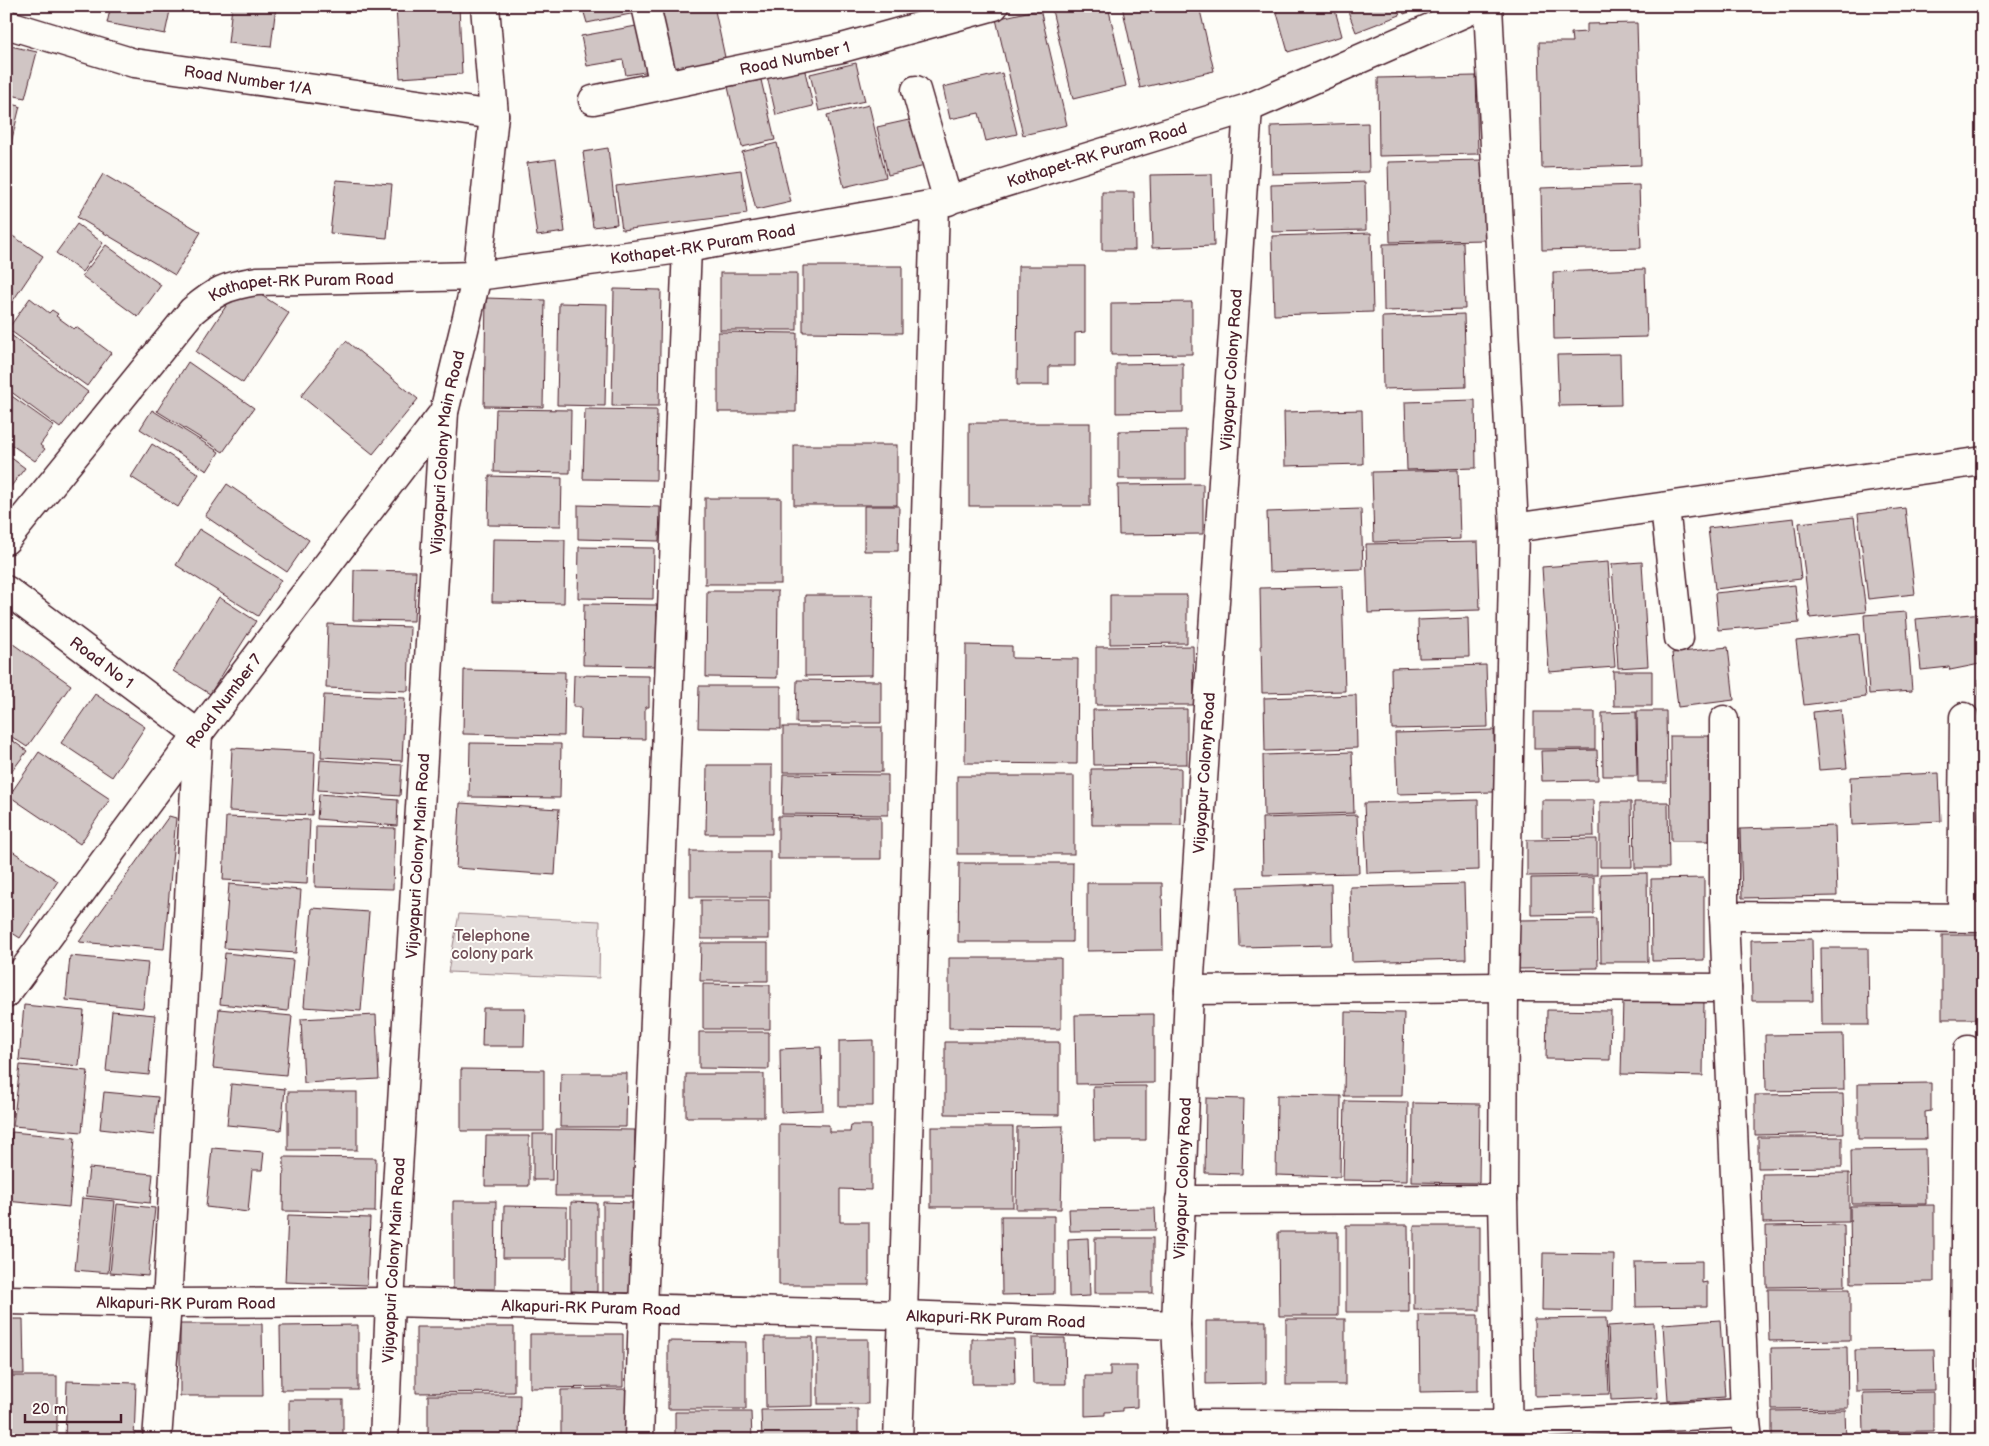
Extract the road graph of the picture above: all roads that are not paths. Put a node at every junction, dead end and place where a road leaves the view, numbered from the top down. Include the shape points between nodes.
1 (485, 6) edge
2 (646, 6) edge
3 (994, 6) edge
4 (1480, 6) edge
5 (1488, 6) edge
6 (6, 24) edge
7 (664, 86) junction
8 (916, 90) dead end
9 (593, 100) dead end
10 (1248, 108) junction
11 (494, 115) junction
12 (941, 202) junction
13 (687, 248) junction
14 (477, 276) junction
15 (444, 412) junction
16 (1983, 461) edge
17 (1664, 507) junction
18 (1514, 528) junction
19 (6, 540) edge
20 (6, 590) edge
21 (1679, 638) dead end
22 (1964, 717) dead end
23 (1724, 720) dead end
24 (198, 734) junction
25 (1724, 916) junction
26 (1972, 918) edge
27 (1504, 987) junction
28 (1727, 988) junction
29 (1189, 990) junction
30 (6, 994) edge
31 (1968, 1050) dead end
32 (1503, 1199) junction
33 (1180, 1200) junction
34 (6, 1300) edge
35 (390, 1302) junction
36 (167, 1303) junction
37 (643, 1308) junction
38 (903, 1315) junction
39 (1176, 1325) junction
40 (1745, 1413) junction
41 (1180, 1432) edge
42 (1508, 1432) edge
43 (158, 1440) edge
44 (384, 1440) edge
45 (639, 1440) edge
46 (898, 1440) edge
47 (1748, 1440) edge
48 (1964, 1440) edge

1 - 11 street, Vijayapuri Colony Main Road
2 - 7 street
3 - 7 street, Road Number 1 via 842,48
4 - 10 street, Kothapet-RK Puram Road
5 - 18 street
6 - 11 street, Road Number 1/A via 134,63
7 - 9 street, Road Number 1
8 - 12 street
10 - 12 street, Kothapet-RK Puram Road
10 - 29 street, Vijayapur Colony Road
11 - 14 street, Vijayapuri Colony Main Road
12 - 13 street, Kothapet-RK Puram Road
12 - 38 street
13 - 14 street, Kothapet-RK Puram Road
13 - 37 street
14 - 15 street, Vijayapuri Colony Main Road
14 - 19 street, Kothapet-RK Puram Road via 256,281 234,284 215,292 192,311
15 - 24 street, Road Number 7
15 - 35 street, Vijayapuri Colony Main Road
16 - 17 street
17 - 18 street
17 - 21 street
18 - 27 street
20 - 24 street, Road No 1
22 - 26 street
23 - 25 street
24 - 30 street, Road Number 7
24 - 36 street
25 - 26 street
25 - 28 street
27 - 28 street
27 - 29 street
27 - 32 street
28 - 40 street
29 - 33 street, Vijayapur Colony Road
31 - 48 street
32 - 33 street
32 - 42 street
33 - 39 street, Vijayapur Colony Road
34 - 36 street, Alkapuri-RK Puram Road
35 - 36 street, Alkapuri-RK Puram Road
35 - 37 street, Alkapuri-RK Puram Road
35 - 44 street, Vijayapuri Colony Main Road
36 - 43 street
37 - 38 street, Alkapuri-RK Puram Road
37 - 45 street
38 - 39 street, Alkapuri-RK Puram Road
38 - 46 street
39 - 41 street, Vijayapur Colony Road
40 - 42 street
40 - 47 street
41 - 42 street

